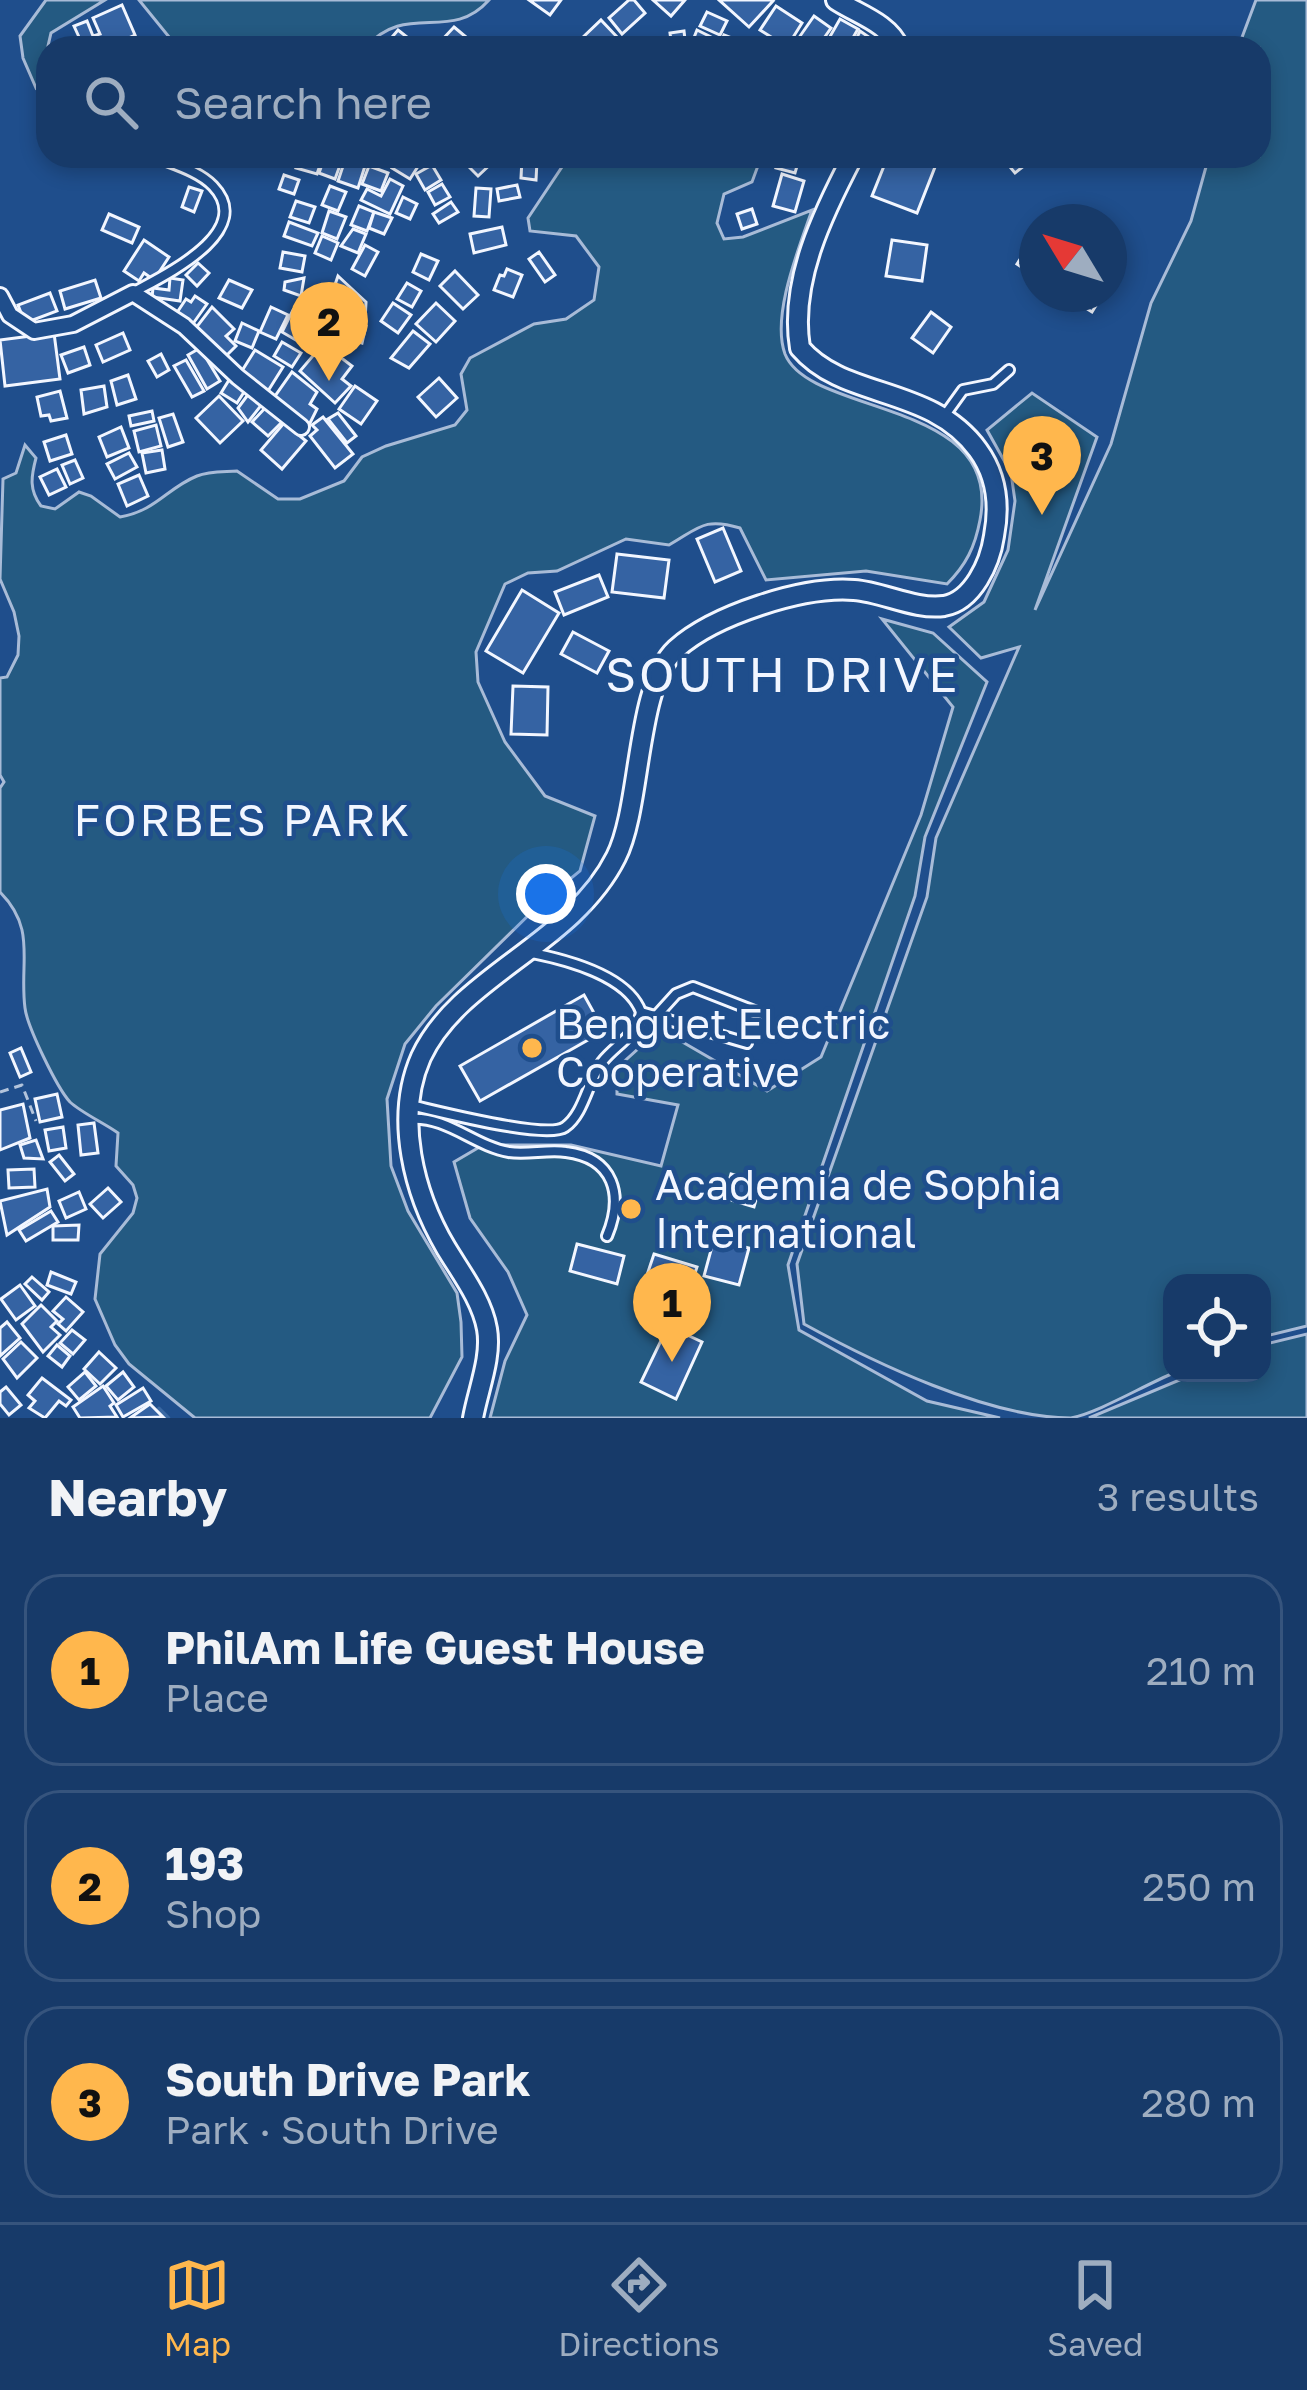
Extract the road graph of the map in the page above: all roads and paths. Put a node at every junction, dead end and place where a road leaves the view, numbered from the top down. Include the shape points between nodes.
1 (836, 0) edge
2 (893, 36) edge
3 (178, 168) edge
4 (847, 168) edge
5 (133, 293) junction
6 (0, 296) edge
7 (1009, 370) dead end
8 (945, 416) junction
9 (302, 427) dead end
10 (530, 952) junction
11 (641, 1012) junction
12 (657, 1015) junction
13 (767, 1016) dead end
14 (747, 1043) dead end
15 (0, 1091) edge
16 (409, 1112) junction
17 (36, 1121) dead end
18 (607, 1236) dead end
19 (473, 1418) edge

1 - 2 main road
3 - 5 lane via 213,186 222,212 208,246
4 - 8 main road via 812,248 800,348 828,369
5 - 6 street via 73,324 34,331 10,315
5 - 9 street
7 - 8 lane via 993,385 963,390
8 - 10 main road via 984,457 997,497 994,540 967,594 944,606 851,589 808,594 744,610 681,645 658,679 619,853 580,907
10 - 11 lane via 606,978
10 - 16 main road via 441,1027 420,1059
11 - 12 lane
11 - 16 lane via 563,1130
12 - 13 lane via 693,987
12 - 14 lane
15 - 17 path via 22,1085
16 - 18 lane via 509,1152 596,1159 612,1174 616,1201
16 - 19 main road via 420,1198 488,1332

